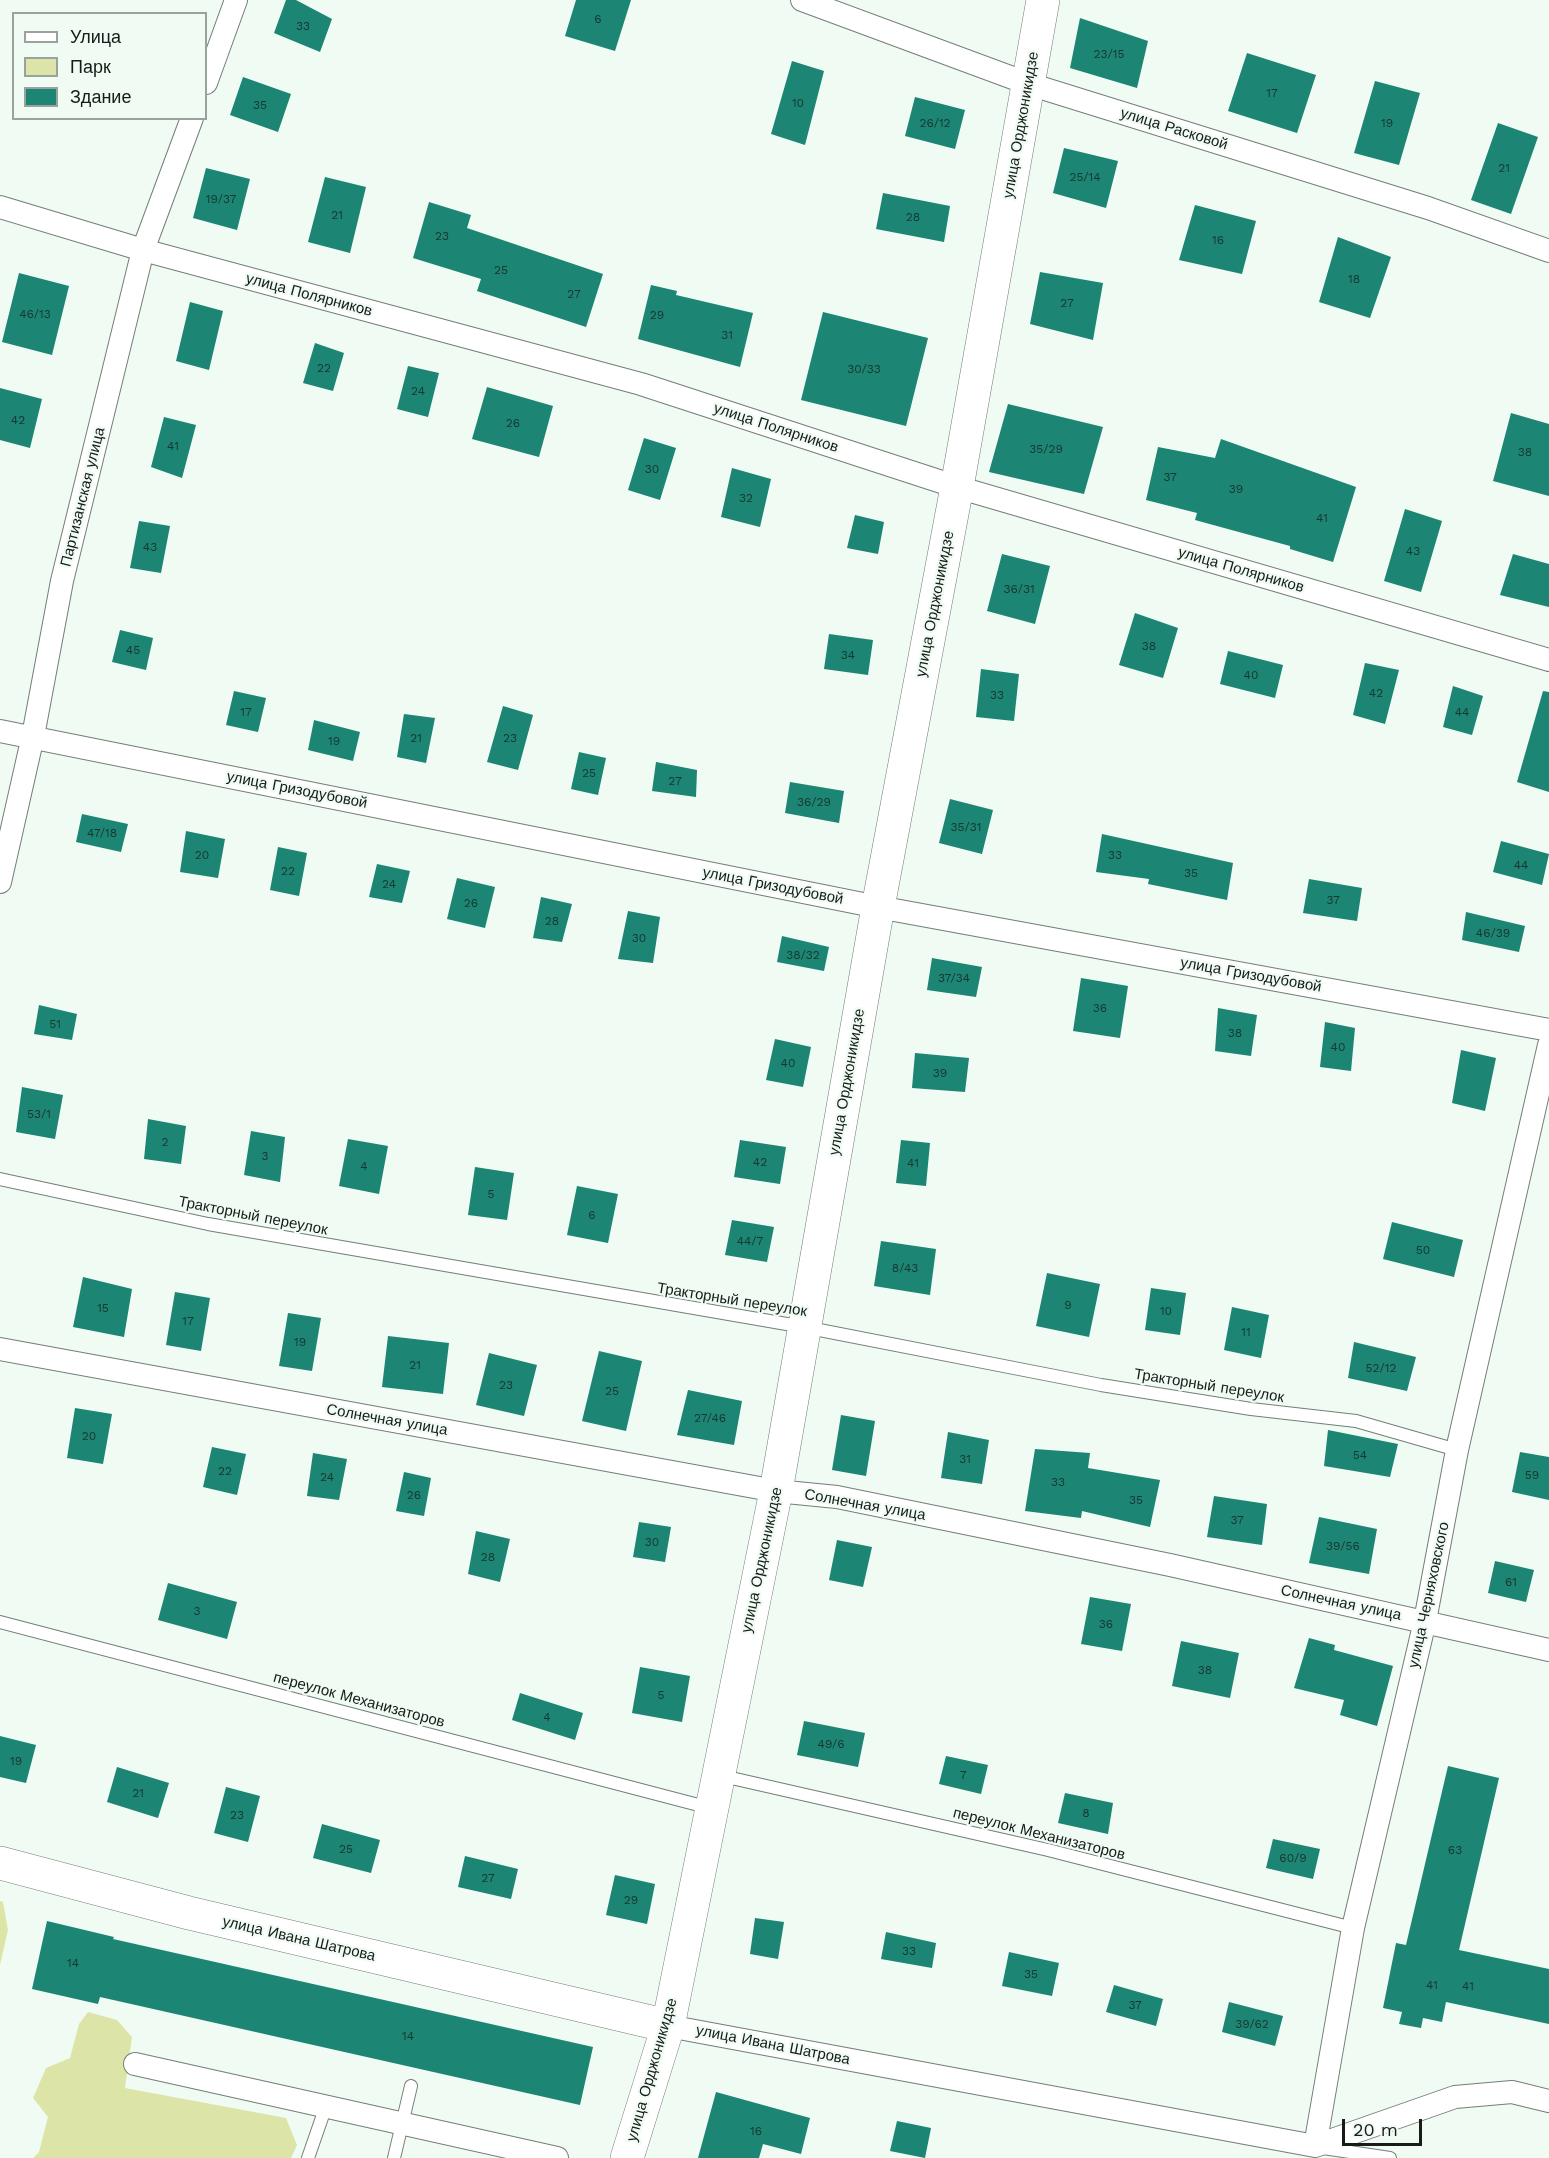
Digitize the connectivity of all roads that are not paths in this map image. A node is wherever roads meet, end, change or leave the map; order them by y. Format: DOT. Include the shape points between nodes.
graph roads {
  1 [pos="236,0"];
  2 [pos="802,0"];
  3 [pos="1043,0"];
  4 [pos="207,80"];
  5 [pos="1029,84"];
  6 [pos="191,120"];
  7 [pos="0,207"];
  8 [pos="143,250"];
  9 [pos="1549,251"];
  10 [pos="957,487"];
  11 [pos="1549,660"];
  12 [pos="0,731"];
  13 [pos="33,736"];
  14 [pos="0,882"];
  15 [pos="878,907"];
  16 [pos="1549,1030"];
  17 [pos="1549,1045"];
  18 [pos="0,1179"];
  19 [pos="804,1327"];
  20 [pos="0,1349"];
  21 [pos="1457,1450"];
  22 [pos="776,1491"];
  23 [pos="1425,1621"];
  24 [pos="0,1622"];
  25 [pos="1549,1650"];
  26 [pos="717,1775"];
  27 [pos="711,1808"];
  28 [pos="0,1863"];
  29 [pos="1353,1928"];
  30 [pos="668,2026"];
  31 [pos="135,2064"];
  32 [pos="411,2086"];
  33 [pos="1549,2101"];
  34 [pos="326,2106"];
  35 [pos="403,2122"];
  36 [pos="1315,2146"];
  37 [pos="308,2158"];
  38 [pos="394,2158"];
  39 [pos="557,2158"];
  40 [pos="627,2158"];
  41 [pos="1375,2158"];
  42 [pos="1390,2158"];
  1 -- 4 [label="street"];
  2 -- 5 [label="street, улица Расковой"];
  3 -- 5 [label="main road, улица Орджоникидзе"];
  5 -- 9 [label="street, улица Расковой" via="1428,208"];
  5 -- 10 [label="main road, улица Орджоникидзе"];
  6 -- 8 [label="street, Партизанская улица"];
  7 -- 8 [label="street, улица Полярников"];
  8 -- 10 [label="street, улица Полярников" via="641,384"];
  8 -- 13 [label="street, Партизанская улица" via="62,581"];
  10 -- 11 [label="street, улица Полярников"];
  10 -- 15 [label="main road, улица Орджоникидзе"];
  12 -- 13 [label="street, улица Гризодубовой"];
  13 -- 14 [label="street, Партизанская улица"];
  13 -- 15 [label="street, улица Гризодубовой"];
  15 -- 16 [label="street, улица Гризодубовой"];
  15 -- 19 [label="main road, улица Орджоникидзе"];
  17 -- 21 [label="street, улица Черняховского"];
  18 -- 19 [label="lane, Тракторный переулок" via="208,1224"];
  19 -- 21 [label="lane, Тракторный переулок" via="1101,1385 1356,1421"];
  19 -- 22 [label="main road, улица Орджоникидзе"];
  20 -- 22 [label="street, Солнечная улица"];
  21 -- 23 [label="street, улица Черняховского"];
  22 -- 23 [label="street, Солнечная улица" via="837,1497"];
  22 -- 26 [label="main road, улица Орджоникидзе"];
  23 -- 25 [label="street, Солнечная улица"];
  23 -- 29 [label="street, улица Черняховского"];
  24 -- 27 [label="lane, переулок Механизаторов"];
  26 -- 27 [label="main road, улица Орджоникидзе"];
  26 -- 29 [label="lane, переулок Механизаторов" via="1048,1850"];
  27 -- 30 [label="main road, улица Орджоникидзе"];
  28 -- 30 [label="main road, улица Ивана Шатрова" via="189,1913"];
  29 -- 36 [label="street, улица Черняховского"];
  30 -- 36 [label="street, улица Ивана Шатрова"];
  30 -- 40 [label="main road, улица Орджоникидзе"];
  31 -- 34 [label="street"];
  32 -- 35 [label="lane"];
  33 -- 36 [label="street, улица Ивана Шатрова" via="1512,2092 1455,2097"];
  34 -- 35 [label="street"];
  34 -- 37 [label="lane"];
  35 -- 38 [label="lane"];
  35 -- 39 [label="street"];
  36 -- 41 [label="lane"];
  36 -- 42 [label="lane"];
}
